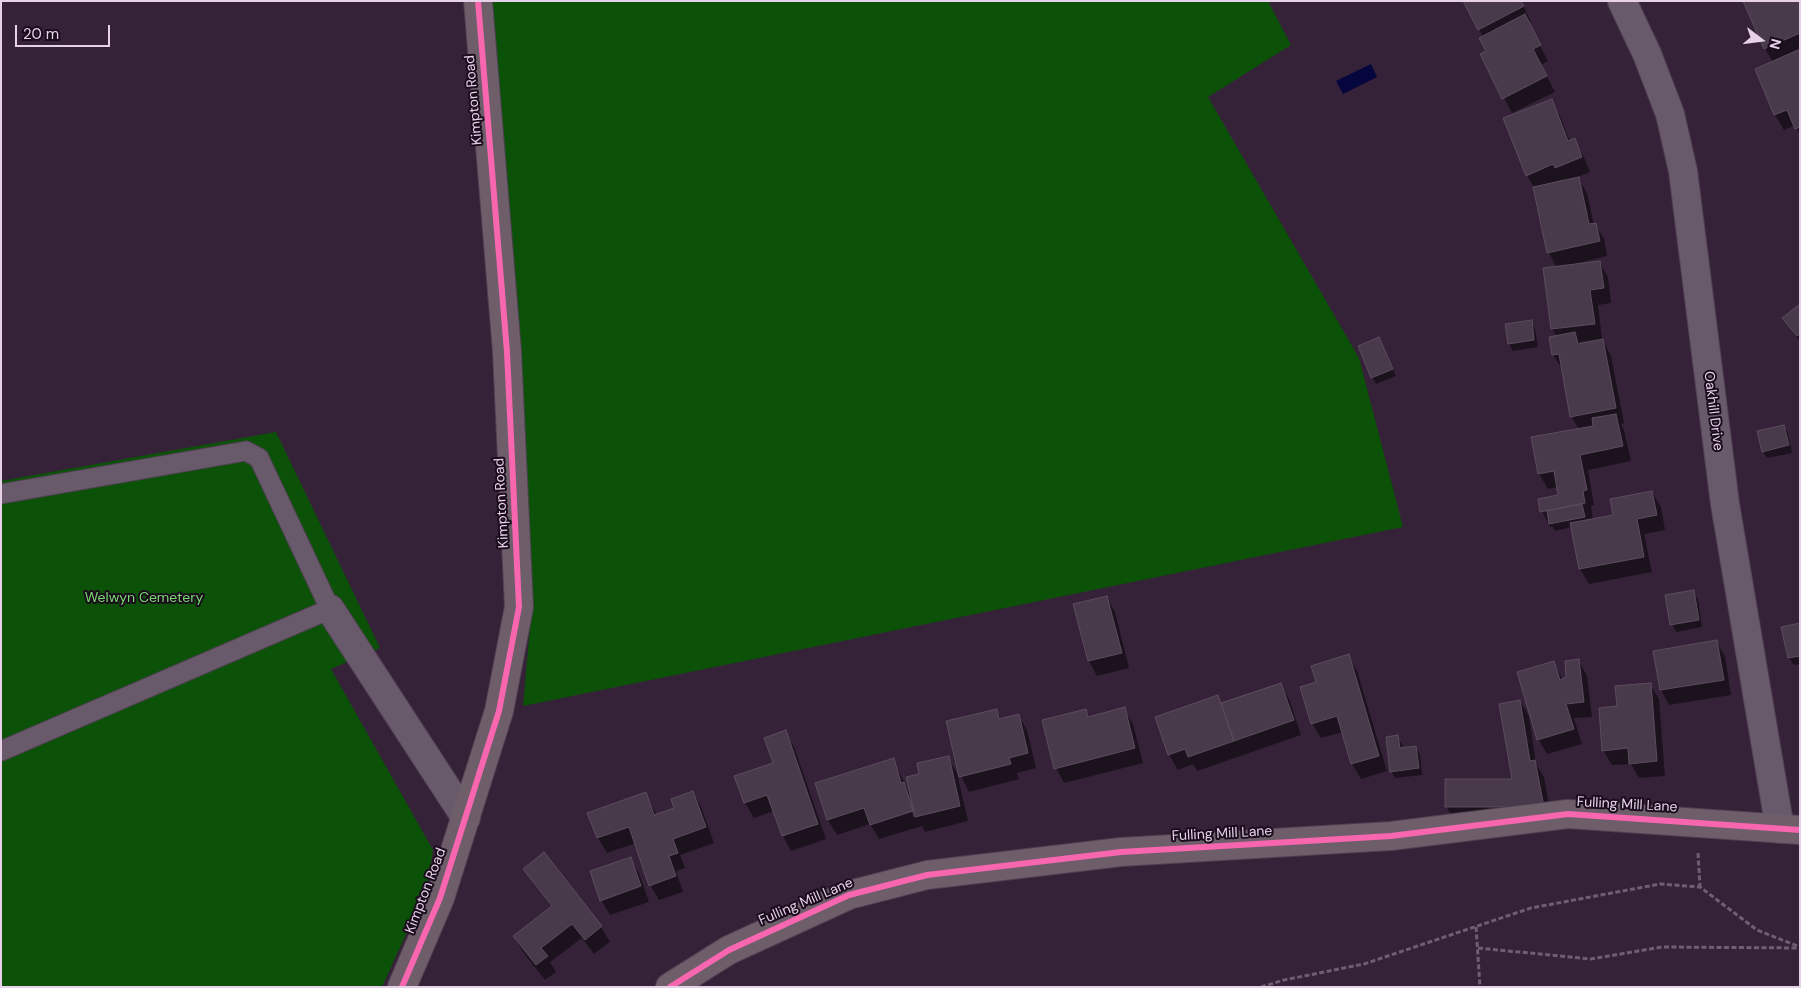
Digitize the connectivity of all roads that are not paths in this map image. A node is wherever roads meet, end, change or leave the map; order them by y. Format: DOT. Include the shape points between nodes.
graph roads {
  1 [pos="478,1"];
  2 [pos="1622,1"];
  3 [pos="1,494"];
  4 [pos="330,609"];
  5 [pos="1,751"];
  6 [pos="466,818"];
  7 [pos="1790,829"];
  8 [pos="402,987"];
  9 [pos="670,987"];
  1 -- 6 [label="street, Kimpton Road" via="507,352 519,607 500,711"];
  2 -- 7 [label="street, Oakhill Drive" via="1670,114 1682,171 1725,504"];
  3 -- 4 [label="lane" via="246,451 259,458"];
  4 -- 5 [label="lane"];
  4 -- 6 [label="street"];
  6 -- 8 [label="street, Kimpton Road" via="440,898"];
  7 -- 9 [label="street, Fulling Mill Lane" via="1568,814 1391,836 1121,852 927,875 849,895 729,950"];
}
